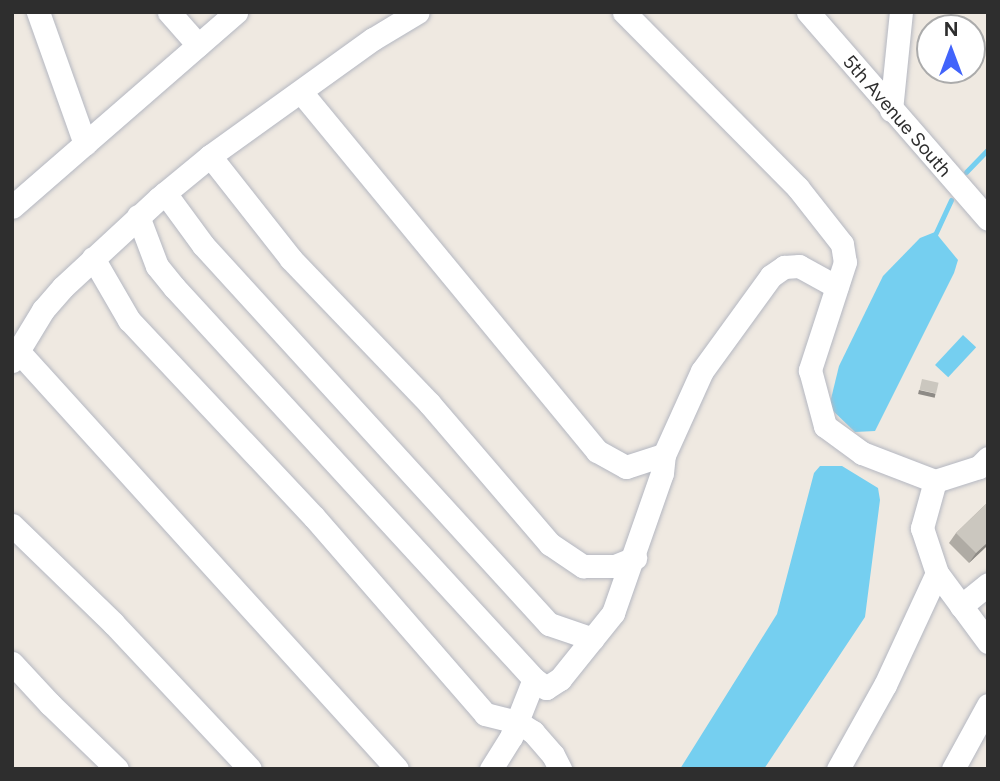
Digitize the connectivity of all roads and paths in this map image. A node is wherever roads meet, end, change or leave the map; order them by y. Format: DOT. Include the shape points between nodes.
graph roads {
  1 [pos="38,12"];
  2 [pos="169,12"];
  3 [pos="236,12"];
  4 [pos="418,12"];
  5 [pos="624,12"];
  6 [pos="808,12"];
  7 [pos="901,12"];
  8 [pos="198,45"];
  9 [pos="301,92"];
  10 [pos="891,110"];
  11 [pos="85,144"];
  12 [pos="210,156"];
  13 [pos="165,193"];
  14 [pos="12,208"];
  15 [pos="138,216"];
  16 [pos="988,219"];
  17 [pos="93,258"];
  18 [pos="837,287"];
  19 [pos="15,356"];
  20 [pos="664,455"];
  21 [pos="985,467"];
  22 [pos="935,481"];
  23 [pos="12,525"];
  24 [pos="635,558"];
  25 [pos="937,573"];
  26 [pos="988,584"];
  27 [pos="961,606"];
  28 [pos="593,639"];
  29 [pos="988,642"];
  30 [pos="12,663"];
  31 [pos="534,679"];
  32 [pos="988,705"];
  33 [pos="517,722"];
  34 [pos="117,769"];
  35 [pos="250,769"];
  36 [pos="397,769"];
  37 [pos="491,769"];
  38 [pos="560,769"];
  39 [pos="838,769"];
  40 [pos="953,769"];
  1 -- 11 [label="street"];
  2 -- 8 [label="street"];
  3 -- 8 [label="street"];
  4 -- 9 [label="street"];
  5 -- 18 [label="street" via="798,188 842,244 845,262"];
  6 -- 10 [label="street, 5th Avenue South"];
  7 -- 10 [label="street"];
  8 -- 11 [label="street"];
  9 -- 12 [label="street"];
  9 -- 20 [label="street" via="597,451 626,467"];
  10 -- 16 [label="street, 5th Avenue South"];
  11 -- 14 [label="street"];
  12 -- 13 [label="street"];
  12 -- 24 [label="street" via="291,260 429,403 550,544 583,566 615,566"];
  13 -- 15 [label="street"];
  13 -- 28 [label="street" via="203,245 549,624"];
  15 -- 17 [label="street"];
  15 -- 31 [label="street" via="157,266 174,287"];
  17 -- 19 [label="street" via="43,310"];
  17 -- 33 [label="street" via="129,320 314,517 485,714"];
  18 -- 20 [label="street" via="799,266 784,267 771,276 702,371"];
  18 -- 22 [label="street" via="810,370 825,426 862,453"];
  19 -- 36 [label="street"];
  20 -- 24 [label="street"];
  21 -- 22 [label="street"];
  22 -- 25 [label="street" via="922,527"];
  23 -- 35 [label="street" via="113,623"];
  24 -- 28 [label="street" via="613,613"];
  25 -- 27 [label="street"];
  25 -- 39 [label="street" via="885,685"];
  26 -- 27 [label="street"];
  27 -- 29 [label="street"];
  28 -- 31 [label="street" via="560,679 546,688"];
  30 -- 34 [label="street"];
  31 -- 33 [label="street"];
  32 -- 40 [label="street"];
  33 -- 37 [label="street"];
  33 -- 38 [label="street" via="533,732"];
}
